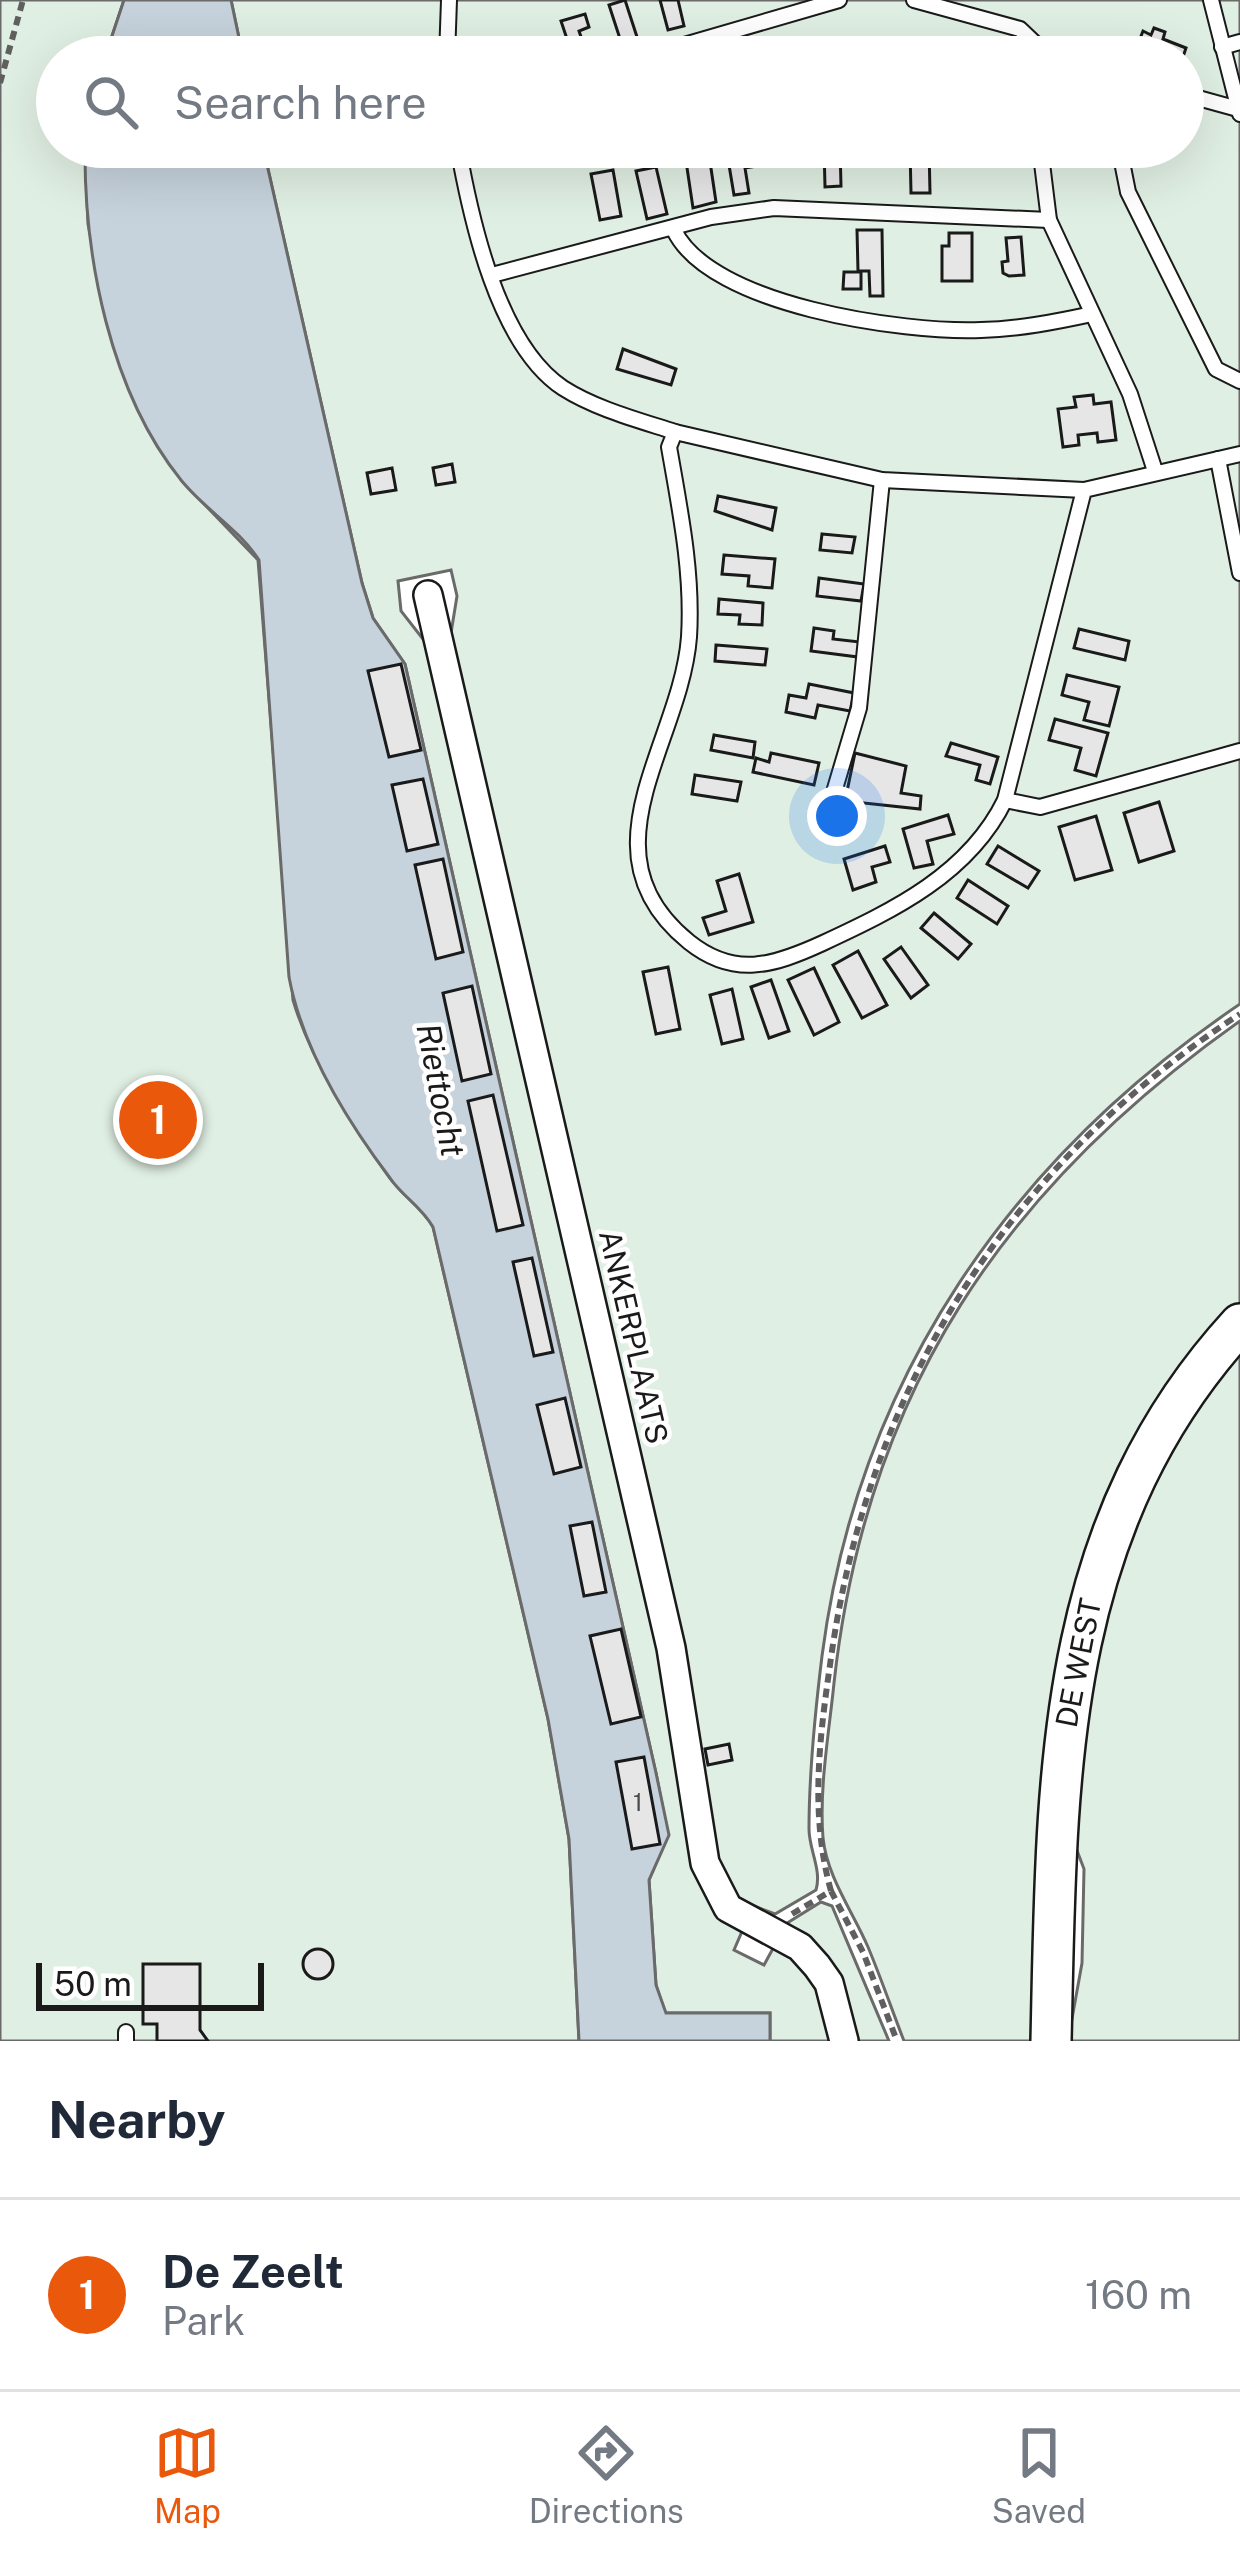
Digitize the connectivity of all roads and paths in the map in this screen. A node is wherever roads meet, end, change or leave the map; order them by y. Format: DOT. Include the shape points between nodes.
graph roads {
  1 [pos="23,0"];
  2 [pos="449,0"];
  3 [pos="839,0"];
  4 [pos="914,0"];
  5 [pos="1210,0"];
  6 [pos="448,36"];
  7 [pos="715,36"];
  8 [pos="1027,36"];
  9 [pos="1240,41"];
  10 [pos="1222,46"];
  11 [pos="0,83"];
  12 [pos="1204,100"];
  13 [pos="1239,111"];
  14 [pos="464,168"];
  15 [pos="1042,168"];
  16 [pos="1123,168"];
  17 [pos="1048,220"];
  18 [pos="674,230"];
  19 [pos="492,275"];
  20 [pos="1092,314"];
  21 [pos="1240,381"];
  22 [pos="675,432"];
  23 [pos="1240,454"];
  24 [pos="1218,459"];
  25 [pos="1155,471"];
  26 [pos="882,480"];
  27 [pos="1084,490"];
  28 [pos="1240,573"];
  29 [pos="428,595"];
  30 [pos="1240,751"];
  31 [pos="834,792"];
  32 [pos="1005,800"];
  33 [pos="1240,1014"];
  34 [pos="1240,1324"];
  35 [pos="832,1891"];
  36 [pos="768,1928"];
  37 [pos="844,2041"];
  38 [pos="897,2041"];
  39 [pos="1051,2041"];
  1 -- 11 [label="path"];
  2 -- 6 [label="lane"];
  3 -- 7 [label="lane"];
  4 -- 8 [label="lane"];
  5 -- 10 [label="lane"];
  9 -- 10 [label="lane"];
  10 -- 13 [label="lane"];
  12 -- 13 [label="lane"];
  14 -- 19 [label="lane"];
  15 -- 17 [label="lane"];
  16 -- 21 [label="lane" via="1216,369"];
  17 -- 18 [label="lane" via="774,208"];
  17 -- 20 [label="lane"];
  18 -- 19 [label="lane"];
  18 -- 20 [label="lane" via="703,267 811,308 980,331"];
  19 -- 22 [label="lane" via="520,346 543,371 565,389"];
  20 -- 25 [label="lane"];
  22 -- 26 [label="lane"];
  22 -- 32 [label="lane" via="669,447 690,581 688,642 636,827 648,893 674,930 728,966 799,954 951,871 990,830"];
  23 -- 24 [label="lane"];
  24 -- 25 [label="lane"];
  24 -- 28 [label="lane"];
  25 -- 27 [label="lane"];
  26 -- 27 [label="lane"];
  26 -- 31 [label="lane" via="859,708"];
  27 -- 32 [label="lane"];
  29 -- 36 [label="street, ANKERPLAATS" via="671,1648 705,1863 728,1908"];
  30 -- 32 [label="lane" via="1040,808"];
  33 -- 35 [label="path" via="1181,1052 1087,1135 1001,1229 904,1396 870,1484 837,1612 816,1812"];
  34 -- 39 [label="main road, DE WEST" via="1151,1450 1121,1508 1082,1624 1057,1798"];
  35 -- 36 [label="path"];
  35 -- 38 [label="path"];
  36 -- 37 [label="street, ANKERPLAATS" via="800,1948 829,1983"];
}
